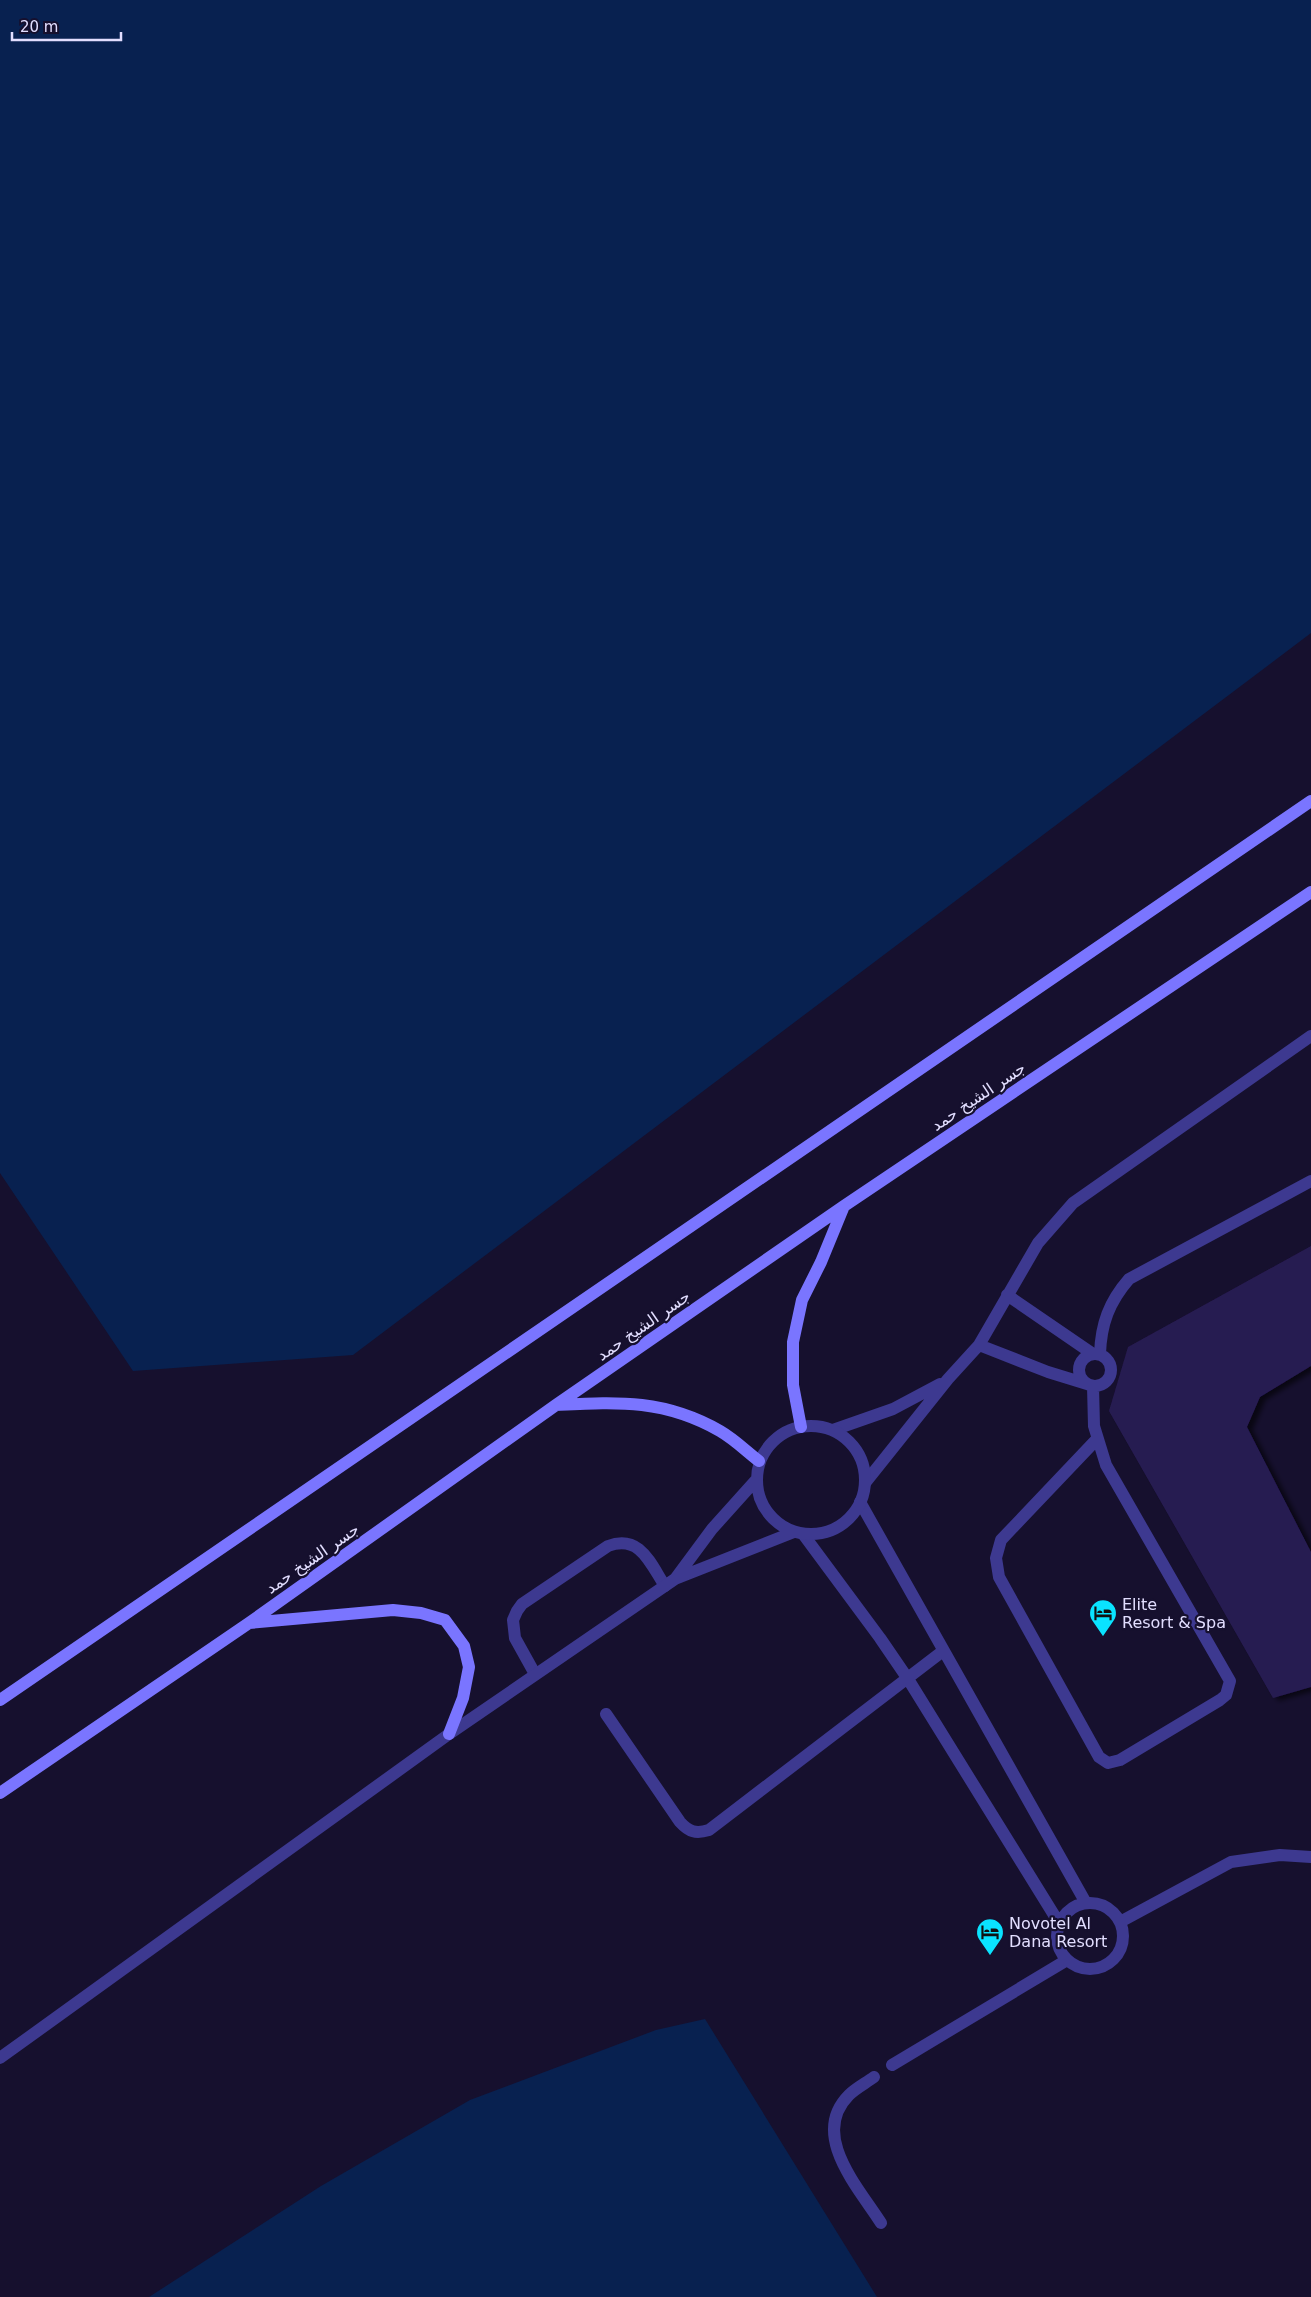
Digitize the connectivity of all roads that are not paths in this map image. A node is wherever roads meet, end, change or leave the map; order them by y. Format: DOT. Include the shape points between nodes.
graph roads {
  1 [pos="1311,801"];
  2 [pos="1311,892"];
  3 [pos="1311,1036"];
  4 [pos="1311,1181"];
  5 [pos="844,1206"];
  6 [pos="1007,1295"];
  7 [pos="979,1345"];
  8 [pos="1096,1354"];
  9 [pos="948,1379"];
  10 [pos="1090,1385"];
  11 [pos="556,1405"];
  12 [pos="801,1427"];
  13 [pos="833,1430"];
  14 [pos="1097,1440"];
  15 [pos="759,1461"];
  16 [pos="756,1480"];
  17 [pos="865,1483"];
  18 [pos="860,1502"];
  19 [pos="798,1533"];
  20 [pos="670,1582"];
  21 [pos="249,1623"];
  22 [pos="944,1651"];
  23 [pos="535,1674"];
  24 [pos="908,1679"];
  25 [pos="0,1700"];
  26 [pos="606,1714"];
  27 [pos="449,1734"];
  28 [pos="0,1792"];
  29 [pos="1311,1857"];
  30 [pos="1086,1904"];
  31 [pos="1120,1922"];
  32 [pos="1059,1923"];
  33 [pos="1067,1960"];
  34 [pos="0,2058"];
  35 [pos="892,2065"];
  36 [pos="874,2077"];
  37 [pos="881,2223"];
  1 -- 25 [label="main road"];
  2 -- 5 [label="main road, جسر الشيخ حمد"];
  3 -- 6 [label="street" via="1073,1203 1038,1244"];
  4 -- 8 [label="street" via="1129,1279 1105,1315"];
  5 -- 11 [label="main road, جسر الشيخ حمد"];
  5 -- 12 [label="main road" via="802,1300 793,1342 793,1385"];
  6 -- 7 [label="street"];
  6 -- 8 [label="street"];
  7 -- 9 [label="street"];
  7 -- 10 [label="street"];
  8 -- 10 [label="street" via="1083,1359 1080,1364 1080,1375"];
  8 -- 10 [label="street" via="1110,1363 1110,1376 1100,1386"];
  9 -- 13 [label="street" via="893,1409"];
  9 -- 17 [label="street"];
  10 -- 14 [label="street"];
  11 -- 15 [label="main road" via="634,1403 665,1408 721,1432"];
  11 -- 21 [label="main road, جسر الشيخ حمد"];
  12 -- 13 [label="street" via="818,1426"];
  12 -- 15 [label="street" via="783,1434"];
  13 -- 17 [label="street" via="857,1452 864,1466"];
  14 -- 14 [label="street" via="1001,1540 996,1568 1099,1757 1108,1763 1120,1760 1220,1700 1226,1695 1230,1681 1106,1465"];
  15 -- 16 [label="street"];
  16 -- 19 [label="street" via="766,1512 779,1525"];
  16 -- 20 [label="street"];
  17 -- 18 [label="street"];
  18 -- 19 [label="street" via="843,1524 831,1531"];
  18 -- 22 [label="street"];
  19 -- 20 [label="street"];
  19 -- 24 [label="street"];
  20 -- 23 [label="street"];
  20 -- 23 [label="street" via="641,1550 626,1542 608,1546 538,1593 517,1611 513,1629"];
  21 -- 27 [label="main road" via="393,1610 445,1620 464,1646 469,1667 463,1698"];
  21 -- 28 [label="main road, جسر الشيخ حمد"];
  22 -- 24 [label="street"];
  22 -- 30 [label="street"];
  23 -- 27 [label="street"];
  24 -- 26 [label="street" via="702,1833 694,1833 680,1822"];
  24 -- 32 [label="street"];
  27 -- 34 [label="street"];
  29 -- 31 [label="street" via="1255,1857 1231,1862"];
  30 -- 31 [label="street" via="1106,1907"];
  30 -- 32 [label="street" via="1075,1906"];
  31 -- 33 [label="street" via="1124,1935 1121,1948 1104,1967 1078,1968"];
  32 -- 33 [label="street" via="1057,1942 1060,1953"];
  33 -- 35 [label="street"];
  36 -- 37 [label="street" via="849,2095 841,2106 833,2129 838,2155"];
}
